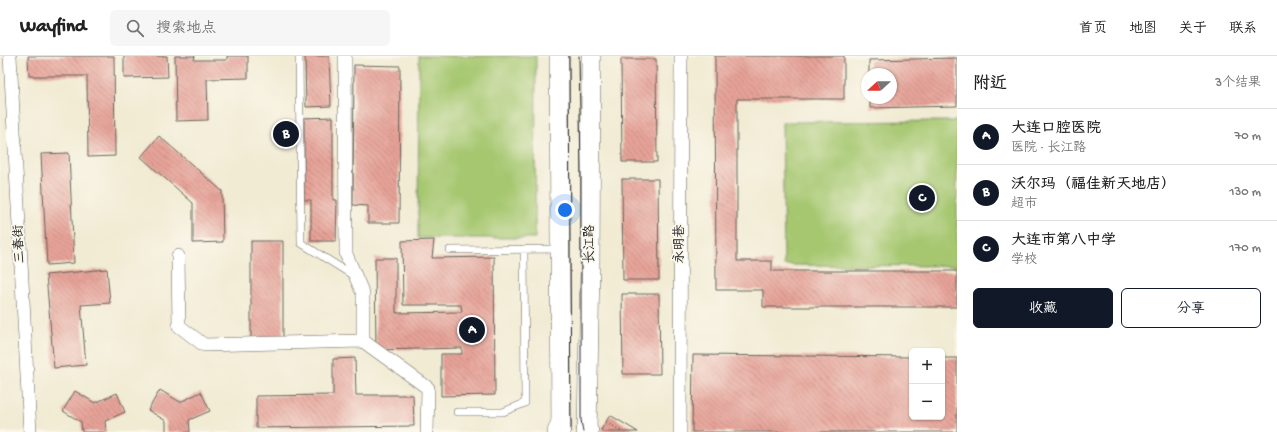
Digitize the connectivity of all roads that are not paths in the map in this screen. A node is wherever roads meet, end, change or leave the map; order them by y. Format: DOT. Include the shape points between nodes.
graph roads {
  1 [pos="10,56"];
  2 [pos="299,56"];
  3 [pos="345,56"];
  4 [pos="559,56"];
  5 [pos="590,56"];
  6 [pos="681,56"];
  7 [pos="524,249"];
  8 [pos="559,249"];
  9 [pos="450,250"];
  10 [pos="178,256"];
  11 [pos="356,277"];
  12 [pos="363,341"];
  13 [pos="457,412"];
  14 [pos="560,429"];
  15 [pos="30,432"];
  16 [pos="427,432"];
  17 [pos="588,432"];
  18 [pos="680,432"];
  1 -- 15 [label="street, 三春街"];
  2 -- 11 [label="lane" via="301,242"];
  3 -- 11 [label="street" via="346,254"];
  4 -- 8 [label="main road"];
  5 -- 17 [label="main road, 长江路"];
  6 -- 18 [label="street, 永明巷"];
  7 -- 8 [label="lane"];
  7 -- 9 [label="lane"];
  7 -- 13 [label="lane" via="525,403 503,412"];
  8 -- 14 [label="main road"];
  10 -- 12 [label="street" via="179,326 204,345"];
  11 -- 12 [label="street" via="363,294"];
  12 -- 16 [label="street" via="428,388"];
}
